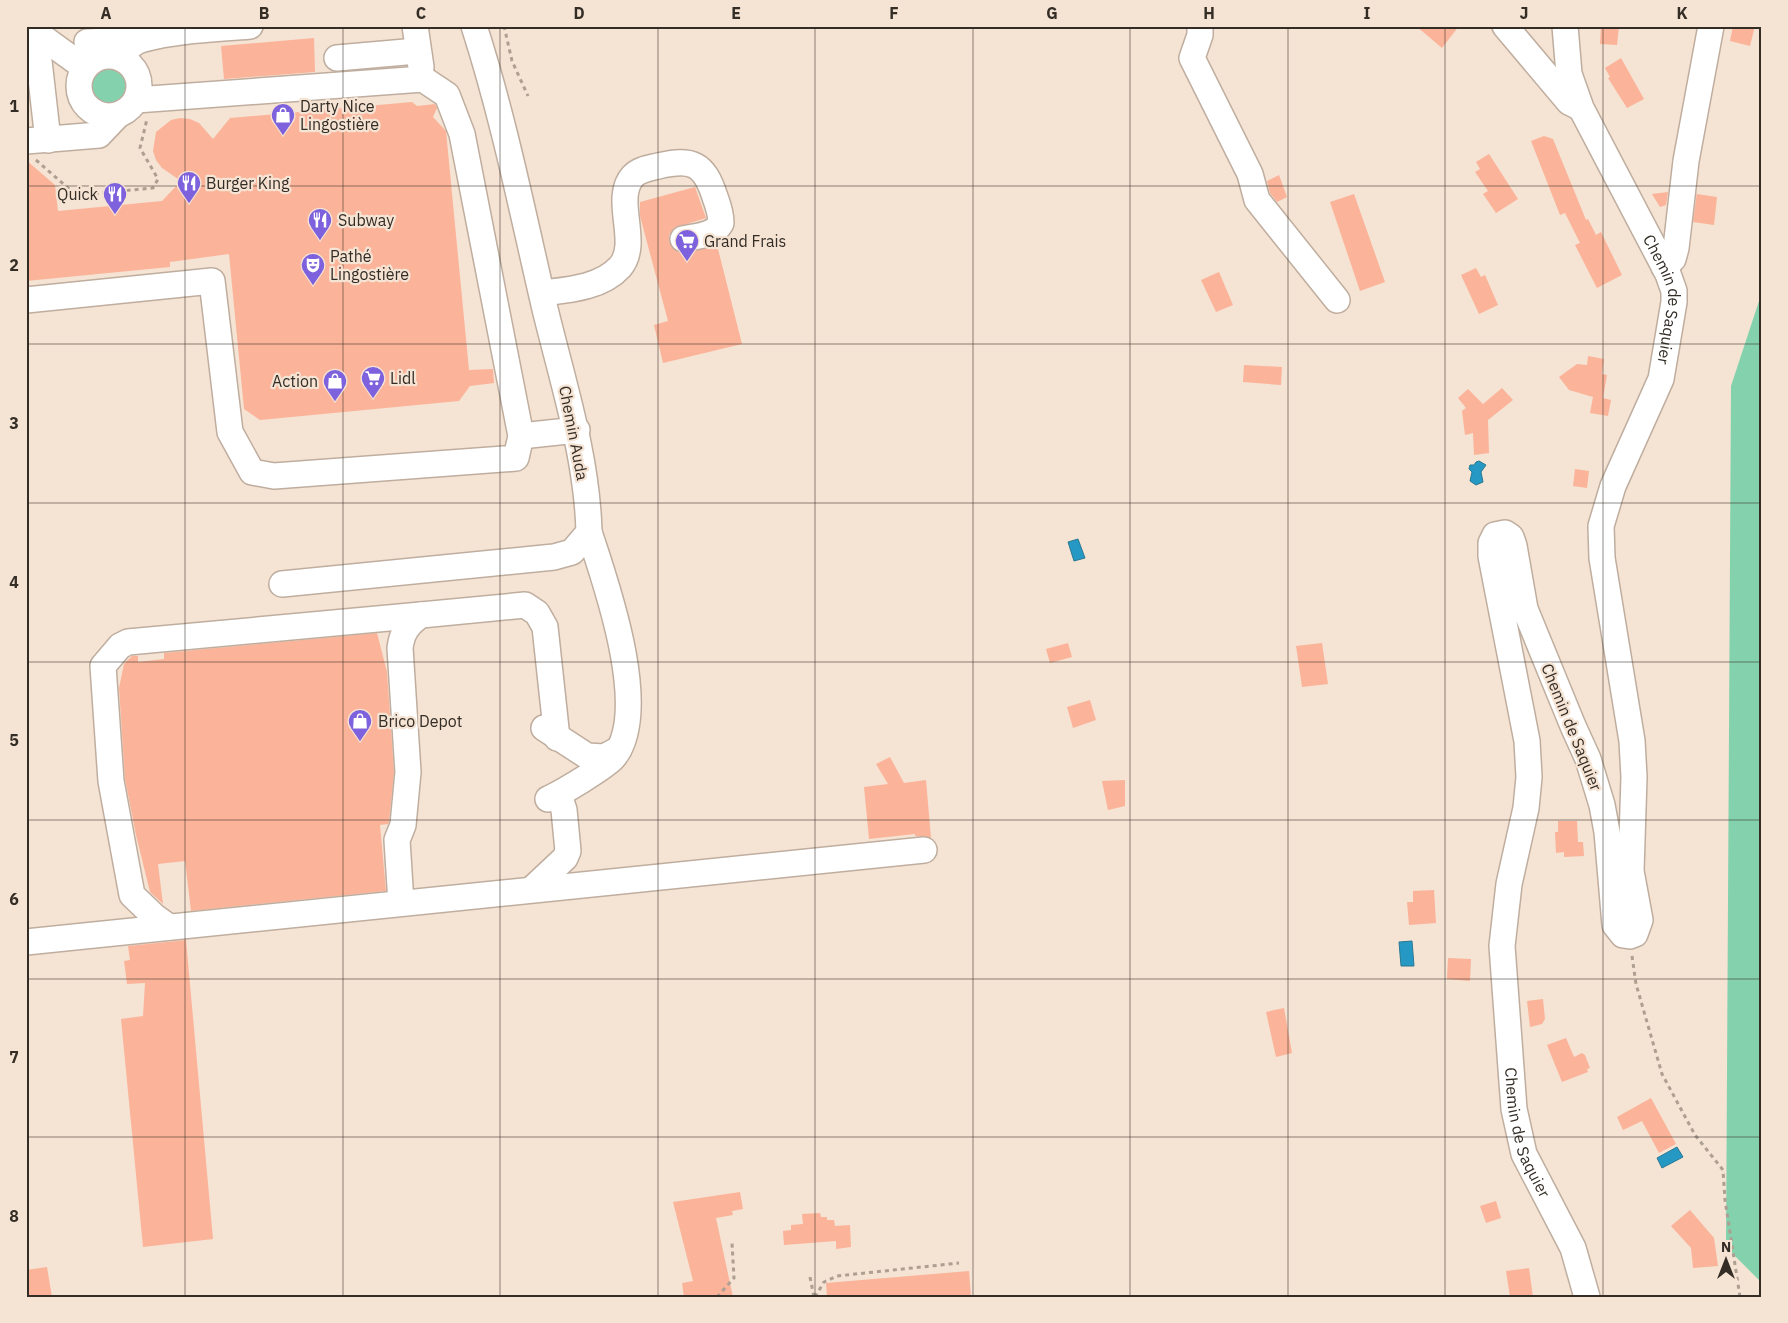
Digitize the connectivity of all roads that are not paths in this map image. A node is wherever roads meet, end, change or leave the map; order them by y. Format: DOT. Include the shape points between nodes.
graph roads {
  1 [pos="27,26"];
  2 [pos="250,26"];
  3 [pos="415,26"];
  4 [pos="474,26"];
  5 [pos="1200,26"];
  6 [pos="1505,26"];
  7 [pos="1565,26"];
  8 [pos="1711,26"];
  9 [pos="143,39"];
  10 [pos="87,42"];
  11 [pos="26,46"];
  12 [pos="417,51"];
  13 [pos="337,58"];
  14 [pos="122,59"];
  15 [pos="85,68"];
  16 [pos="423,79"];
  17 [pos="144,107"];
  18 [pos="1581,108"];
  19 [pos="116,116"];
  20 [pos="36,146"];
  21 [pos="683,239"];
  22 [pos="1664,267"];
  23 [pos="542,293"];
  24 [pos="26,300"];
  25 [pos="1337,300"];
  26 [pos="577,430"];
  27 [pos="521,436"];
  28 [pos="589,532"];
  29 [pos="282,584"];
  30 [pos="421,615"];
  31 [pos="618,749"];
  32 [pos="924,850"];
  33 [pos="532,889"];
  34 [pos="401,903"];
  35 [pos="169,927"];
  36 [pos="26,942"];
  37 [pos="1587,1297"];
  1 -- 15 [label="street"];
  2 -- 9 [label="street"];
  3 -- 12 [label="street"];
  4 -- 23 [label="street, Chemin Auda" via="491,78"];
  5 -- 25 [label="street" via="1192,58 1250,174 1257,200"];
  6 -- 18 [label="street" via="1569,102"];
  7 -- 18 [label="street, Chemin de Saquier" via="1569,74"];
  8 -- 22 [label="street" via="1686,161 1676,248 1673,260"];
  9 -- 10 [label="street"];
  9 -- 14 [label="street" via="126,50"];
  11 -- 20 [label="street" via="39,61"];
  12 -- 13 [label="street"];
  12 -- 16 [label="street"];
  14 -- 15 [label="street" via="101,57"];
  14 -- 17 [label="street" via="136,72"];
  15 -- 19 [label="street" via="79,86 84,104 99,115"];
  16 -- 17 [label="street"];
  16 -- 27 [label="street" via="447,95 462,134"];
  17 -- 19 [label="street"];
  18 -- 22 [label="street, Chemin de Saquier"];
  19 -- 20 [label="street" via="100,135"];
  21 -- 23 [label="street" via="710,233 721,223 708,178 701,168 692,163 670,163 642,170 634,176 626,194 628,252 620,267 596,283"];
  22 -- 37 [label="street, Chemin de Saquier" via="1671,281 1674,302 1665,362 1656,393 1612,486 1601,526 1602,558 1632,741 1631,871 1640,920 1635,934 1630,936 1623,935 1615,925 1607,832 1595,780 1525,609 1511,537 1499,534 1493,538 1491,556 1527,741 1529,777 1526,808 1509,884 1502,946 1514,1109 1524,1154 1573,1248"];
  23 -- 26 [label="street, Chemin Auda"];
  24 -- 27 [label="street" via="212,281 230,432 252,472 274,476 516,458"];
  26 -- 27 [label="street"];
  26 -- 28 [label="street, Chemin Auda"];
  28 -- 29 [label="street" via="572,552 554,557"];
  28 -- 31 [label="street, Chemin Auda" via="615,619 627,675 626,730"];
  30 -- 31 [label="street" via="525,605 537,613 545,627 549,732 592,757 604,757"];
  30 -- 34 [label="street" via="405,629 400,648 408,754 403,825 397,840"];
  30 -- 35 [label="street" via="128,642 120,646 103,666 111,781 132,895"];
  31 -- 33 [label="street" via="613,759 554,797 564,810 568,851 565,858"];
  32 -- 33 [label="street"];
  33 -- 34 [label="street"];
  34 -- 35 [label="street"];
  35 -- 36 [label="street"];
}
